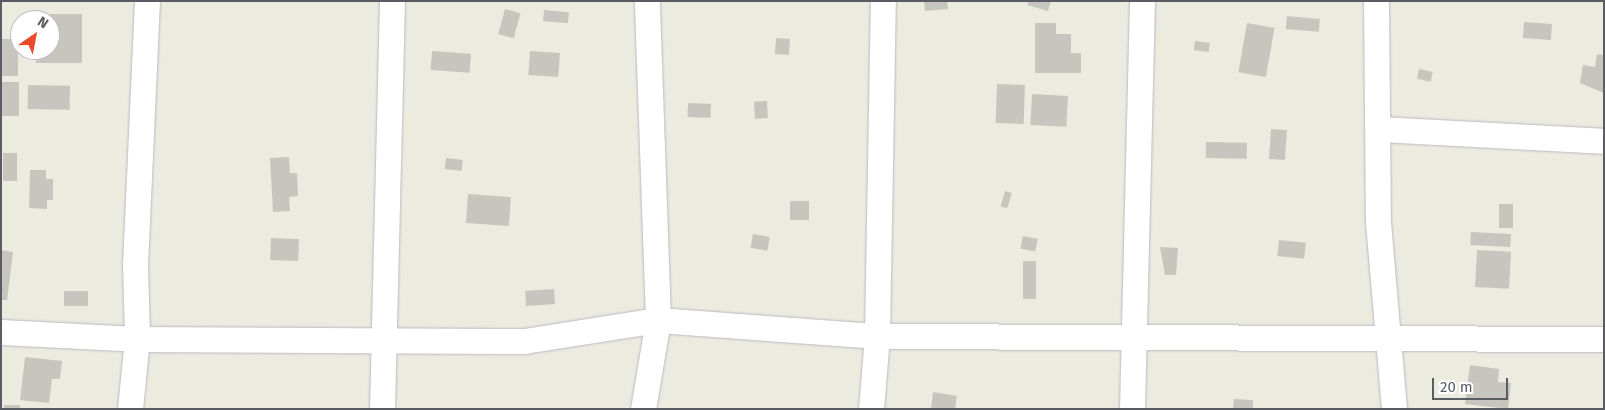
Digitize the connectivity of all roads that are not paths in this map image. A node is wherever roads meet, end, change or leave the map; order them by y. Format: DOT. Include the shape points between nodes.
graph roads {
  1 [pos="147,1"];
  2 [pos="392,1"];
  3 [pos="647,1"];
  4 [pos="883,1"];
  5 [pos="1142,1"];
  6 [pos="1376,1"];
  7 [pos="1378,129"];
  8 [pos="1604,141"];
  9 [pos="658,320"];
  10 [pos="1,332"];
  11 [pos="877,336"];
  12 [pos="1389,337"];
  13 [pos="137,339"];
  14 [pos="1604,339"];
  15 [pos="387,340"];
  16 [pos="1131,340"];
  17 [pos="130,409"];
  18 [pos="382,409"];
  19 [pos="643,409"];
  20 [pos="871,409"];
  21 [pos="1132,409"];
  22 [pos="1394,409"];
  1 -- 13 [label="street" via="135,265"];
  2 -- 15 [label="street"];
  3 -- 9 [label="street"];
  4 -- 11 [label="street"];
  5 -- 16 [label="street"];
  6 -- 7 [label="street"];
  7 -- 8 [label="street"];
  7 -- 12 [label="street" via="1378,222"];
  9 -- 11 [label="street"];
  9 -- 15 [label="street" via="524,341"];
  9 -- 19 [label="street"];
  10 -- 13 [label="street"];
  11 -- 16 [label="street"];
  11 -- 20 [label="street"];
  12 -- 14 [label="street"];
  12 -- 16 [label="street"];
  12 -- 22 [label="street"];
  13 -- 15 [label="street"];
  13 -- 17 [label="street"];
  15 -- 18 [label="street"];
  16 -- 21 [label="street"];
}
